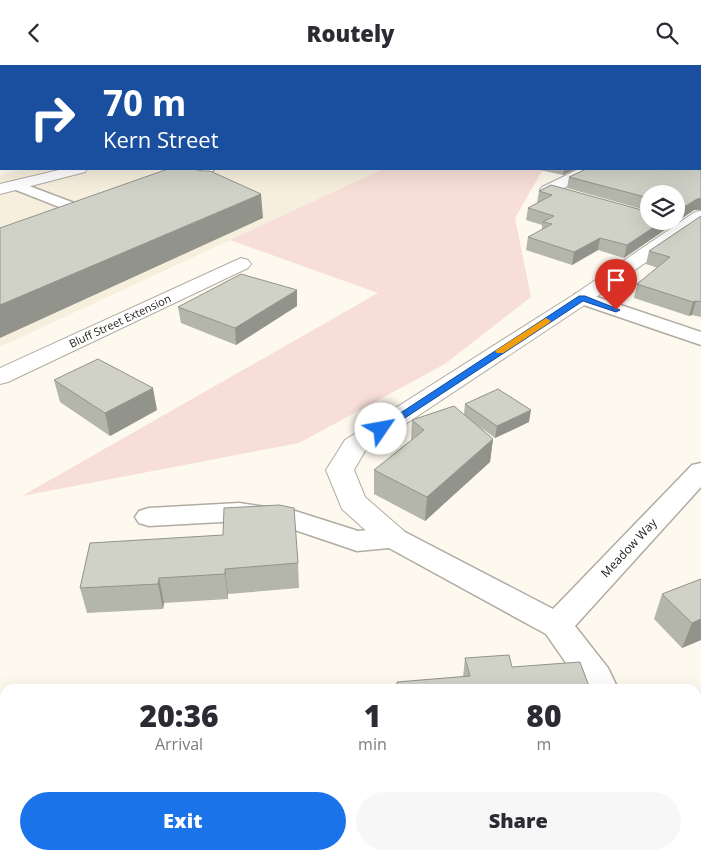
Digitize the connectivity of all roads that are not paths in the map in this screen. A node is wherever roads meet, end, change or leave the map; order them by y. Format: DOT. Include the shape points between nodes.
graph roads {
  1 [pos="76,170"];
  2 [pos="204,170"];
  3 [pos="588,170"];
  4 [pos="16,185"];
  5 [pos="160,185"];
  6 [pos="0,189"];
  7 [pos="566,195"];
  8 [pos="692,222"];
  9 [pos="59,226"];
  10 [pos="241,264"];
  11 [pos="582,298"];
  12 [pos="701,339"];
  13 [pos="0,377"];
  14 [pos="701,471"];
  15 [pos="149,517"];
  16 [pos="392,537"];
  17 [pos="557,625"];
  18 [pos="599,684"];
  1 -- 4 [label="street"];
  2 -- 5 [label="lane"];
  3 -- 7 [label="street" via="548,190"];
  4 -- 6 [label="street"];
  4 -- 9 [label="lane" via="89,210 85,217"];
  8 -- 11 [label="street"];
  10 -- 13 [label="street, Bluff Street Extension"];
  11 -- 12 [label="lane"];
  11 -- 16 [label="street" via="354,446 340,470 352,502"];
  14 -- 17 [label="lane, Meadow Way"];
  15 -- 16 [label="lane" via="239,512 295,520 357,541"];
  16 -- 17 [label="lane"];
  17 -- 18 [label="lane"];
}
